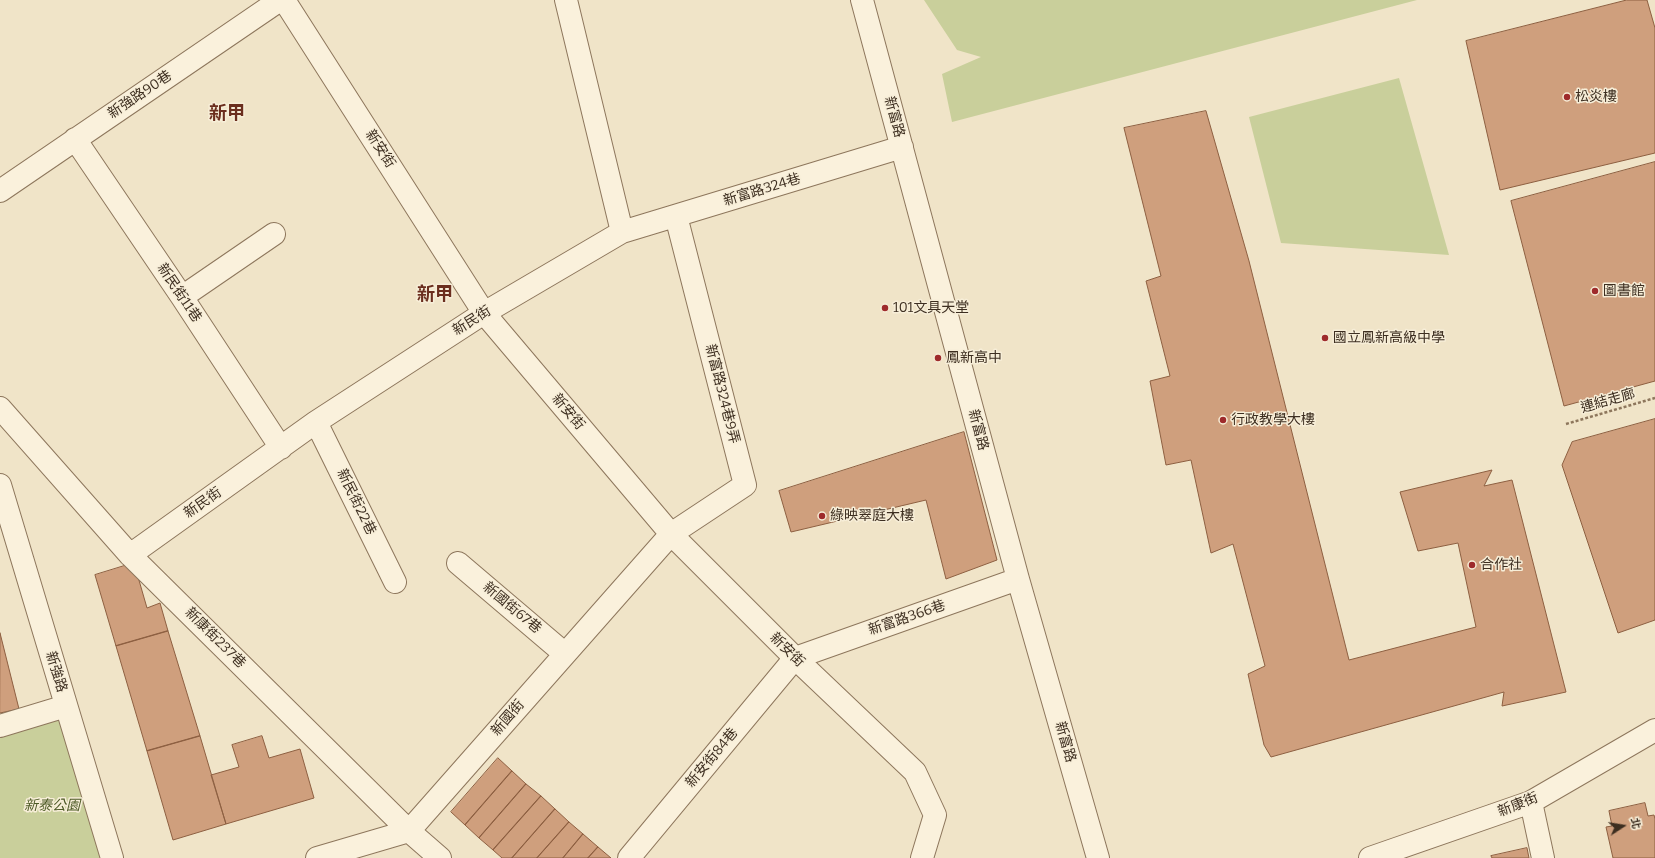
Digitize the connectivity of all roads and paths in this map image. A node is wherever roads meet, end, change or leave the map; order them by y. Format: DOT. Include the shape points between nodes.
graph roads {
  1 [pos="280,0"];
  2 [pos="284,0"];
  3 [pos="566,0"];
  4 [pos="862,0"];
  5 [pos="75,139"];
  6 [pos="902,147"];
  7 [pos="0,190"];
  8 [pos="676,216"];
  9 [pos="622,232"];
  10 [pos="274,234"];
  11 [pos="182,297"];
  12 [pos="484,312"];
  13 [pos="1655,398"];
  14 [pos="0,408"];
  15 [pos="316,422"];
  16 [pos="1566,424"];
  17 [pos="280,448"];
  18 [pos="0,485"];
  19 [pos="671,534"];
  20 [pos="130,555"];
  21 [pos="458,563"];
  22 [pos="1018,579"];
  23 [pos="395,582"];
  24 [pos="565,654"];
  25 [pos="795,658"];
  26 [pos="66,706"];
  27 [pos="0,726"];
  28 [pos="1655,730"];
  29 [pos="1531,802"];
  30 [pos="409,831"];
  31 [pos="112,858"];
  32 [pos="317,858"];
  33 [pos="440,858"];
  34 [pos="629,858"];
  35 [pos="922,858"];
  36 [pos="1098,858"];
  37 [pos="1370,858"];
  38 [pos="1543,858"];
  1 -- 5 [label="street, 新強路90巷"];
  2 -- 12 [label="street, 新安街"];
  3 -- 9 [label="street"];
  4 -- 6 [label="street, 新富路"];
  5 -- 7 [label="street, 新強路90巷"];
  5 -- 11 [label="street, 新民街11巷"];
  6 -- 8 [label="street, 新富路324巷"];
  6 -- 22 [label="street, 新富路"];
  8 -- 9 [label="street, 新富路324巷"];
  8 -- 19 [label="street, 新富路324巷9弄" via="745,485"];
  9 -- 12 [label="street, 新民街"];
  10 -- 11 [label="street"];
  11 -- 17 [label="street, 新民街11巷"];
  12 -- 15 [label="street, 新民街"];
  12 -- 19 [label="street, 新安街"];
  13 -- 16 [label="path, 連結走廊"];
  14 -- 20 [label="street, 新康街237巷"];
  15 -- 17 [label="street, 新民街"];
  15 -- 23 [label="street, 新民街22巷"];
  17 -- 20 [label="street, 新民街"];
  18 -- 26 [label="street, 新強路"];
  19 -- 24 [label="street, 新國街"];
  19 -- 25 [label="street, 新安街"];
  20 -- 30 [label="street, 新康街237巷"];
  21 -- 24 [label="street, 新國街67巷"];
  22 -- 25 [label="street, 新富路366巷"];
  22 -- 36 [label="street, 新富路"];
  24 -- 30 [label="street, 新國街"];
  25 -- 34 [label="street, 新安街84巷"];
  25 -- 35 [label="street, 新安街" via="915,772 935,815"];
  26 -- 27 [label="street"];
  26 -- 31 [label="street, 新強路"];
  28 -- 29 [label="street, 新康街"];
  29 -- 37 [label="street, 新康街"];
  29 -- 38 [label="street"];
  30 -- 32 [label="street"];
  30 -- 33 [label="street, 新康街237巷"];
}
